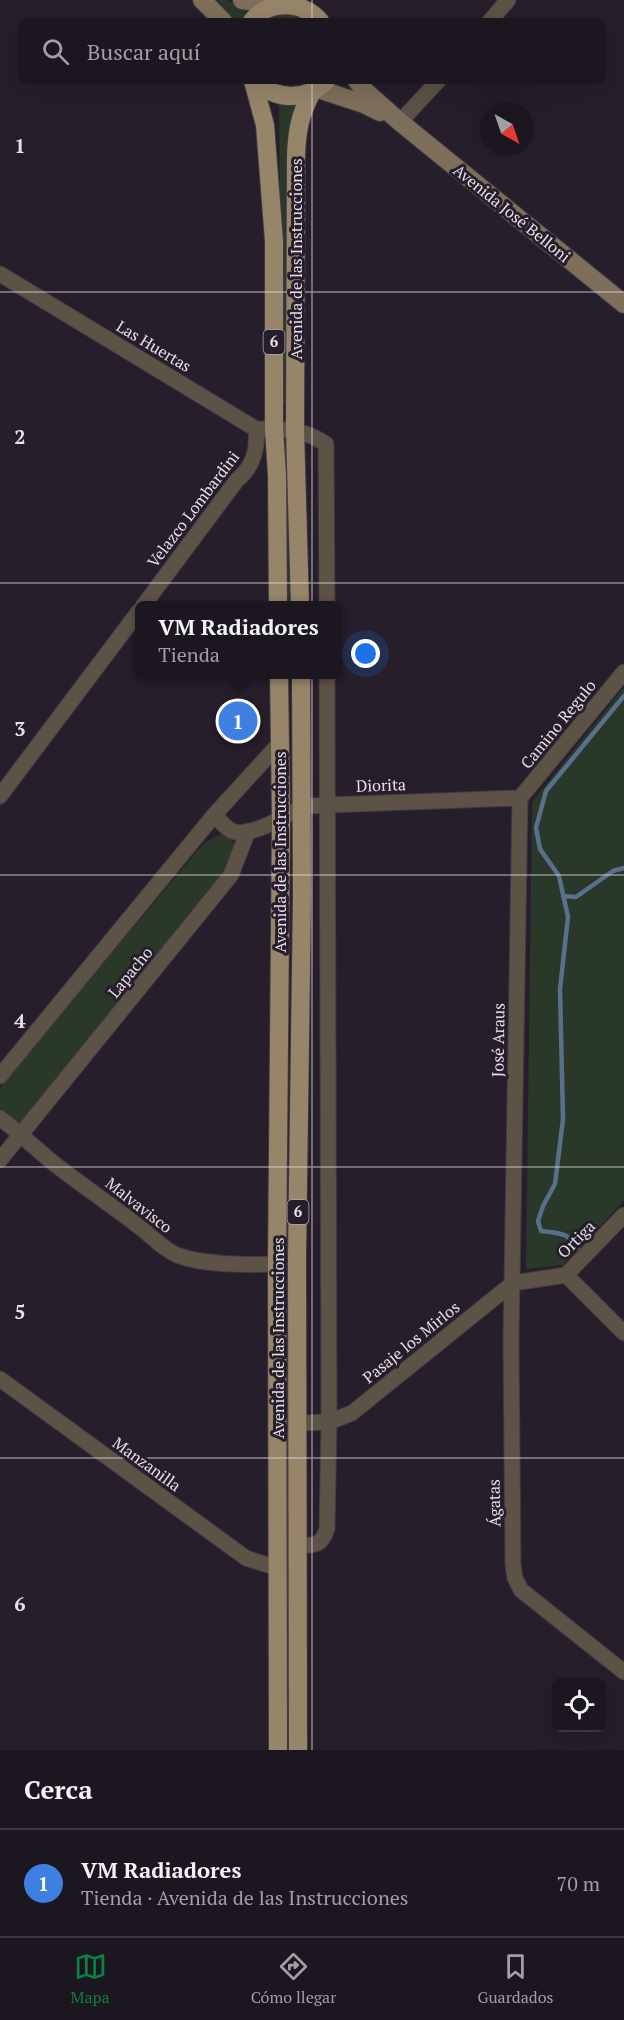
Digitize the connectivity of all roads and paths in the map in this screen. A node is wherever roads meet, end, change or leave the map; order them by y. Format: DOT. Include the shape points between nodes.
graph roads {
  1 [pos="202,0"];
  2 [pos="242,0"];
  3 [pos="311,0"];
  4 [pos="508,0"];
  5 [pos="275,2"];
  6 [pos="220,18"];
  7 [pos="254,18"];
  8 [pos="318,18"];
  9 [pos="319,18"];
  10 [pos="493,18"];
  11 [pos="256,84"];
  12 [pos="258,84"];
  13 [pos="359,84"];
  14 [pos="435,84"];
  15 [pos="319,87"];
  16 [pos="400,122"];
  17 [pos="0,274"];
  18 [pos="624,304"];
  19 [pos="265,429"];
  20 [pos="295,430"];
  21 [pos="147,601"];
  22 [pos="278,601"];
  23 [pos="300,601"];
  24 [pos="327,601"];
  25 [pos="135,616"];
  26 [pos="623,674"];
  27 [pos="279,679"];
  28 [pos="301,679"];
  29 [pos="327,679"];
  30 [pos="280,742"];
  31 [pos="0,796"];
  32 [pos="520,798"];
  33 [pos="328,805"];
  34 [pos="301,808"];
  35 [pos="214,814"];
  36 [pos="281,820"];
  37 [pos="248,831"];
  38 [pos="0,1076"];
  39 [pos="0,1118"];
  40 [pos="22,1135"];
  41 [pos="0,1160"];
  42 [pos="624,1215"];
  43 [pos="277,1264"];
  44 [pos="566,1275"];
  45 [pos="513,1282"];
  46 [pos="624,1333"];
  47 [pos="0,1379"];
  48 [pos="297,1422"];
  49 [pos="329,1422"];
  50 [pos="297,1546"];
  51 [pos="278,1568"];
  52 [pos="624,1672"];
  53 [pos="278,1750"];
  54 [pos="298,1750"];
  1 -- 6 [label="street"];
  2 -- 5 [label="street"];
  3 -- 9 [label="main road"];
  4 -- 10 [label="street"];
  5 -- 7 [label="main road"];
  5 -- 8 [label="main road" via="305,7"];
  11 -- 19 [label="main road, Avenida de las Instrucciones / 6" via="265,125 274,241"];
  12 -- 15 [label="main road, Avenida José Belloni" via="276,95 296,97"];
  13 -- 16 [label="street, Avenida José Belloni"];
  14 -- 16 [label="street"];
  15 -- 16 [label="street, Avenida José Belloni"];
  15 -- 20 [label="main road, Avenida de las Instrucciones / 6" via="302,110 297,135"];
  16 -- 18 [label="street, Avenida José Belloni"];
  17 -- 19 [label="street, Las Huertas"];
  19 -- 20 [label="street, Las Huertas"];
  19 -- 21 [label="street, Velazco Lombardini" via="246,473"];
  19 -- 22 [label="main road, Avenida de las Instrucciones / 6" via="277,476"];
  20 -- 23 [label="main road, Avenida de las Instrucciones / 6"];
  20 -- 24 [label="street" via="326,444"];
  25 -- 31 [label="street"];
  26 -- 32 [label="street, Camino Regulo"];
  27 -- 30 [label="main road, Avenida de las Instrucciones / 6"];
  28 -- 34 [label="main road, Avenida de las Instrucciones / 6"];
  29 -- 33 [label="street"];
  30 -- 35 [label="street"];
  30 -- 36 [label="main road, Avenida de las Instrucciones / 6"];
  32 -- 33 [label="street, Diorita"];
  32 -- 45 [label="street, José Araus"];
  33 -- 34 [label="street, Diorita"];
  33 -- 49 [label="street"];
  34 -- 36 [label="street, Diorita"];
  34 -- 48 [label="main road, Avenida de las Instrucciones / 6"];
  35 -- 37 [label="street" via="233,831"];
  35 -- 38 [label="street"];
  36 -- 37 [label="street, Diorita"];
  36 -- 43 [label="main road, Avenida de las Instrucciones / 6"];
  37 -- 40 [label="street, Lapacho" via="231,875"];
  39 -- 40 [label="street, Malvavisco"];
  40 -- 41 [label="street, Lapacho"];
  40 -- 43 [label="street, Malvavisco" via="177,1255 253,1265"];
  42 -- 44 [label="street, Ortiga"];
  43 -- 51 [label="main road, Avenida de las Instrucciones / 6"];
  44 -- 45 [label="street, Ortiga"];
  44 -- 46 [label="street"];
  45 -- 49 [label="street, Pasaje los Mirlos" via="352,1413"];
  45 -- 52 [label="street, Ágatas" via="512,1517 516,1578 521,1590"];
  47 -- 51 [label="street, Manzanilla" via="246,1558"];
  48 -- 49 [label="street"];
  48 -- 50 [label="main road, Avenida de las Instrucciones / 6"];
  49 -- 50 [label="street" via="327,1529 324,1539 316,1545"];
  50 -- 54 [label="main road, Avenida de las Instrucciones / 6"];
  51 -- 53 [label="main road, Avenida de las Instrucciones / 6"];
}
